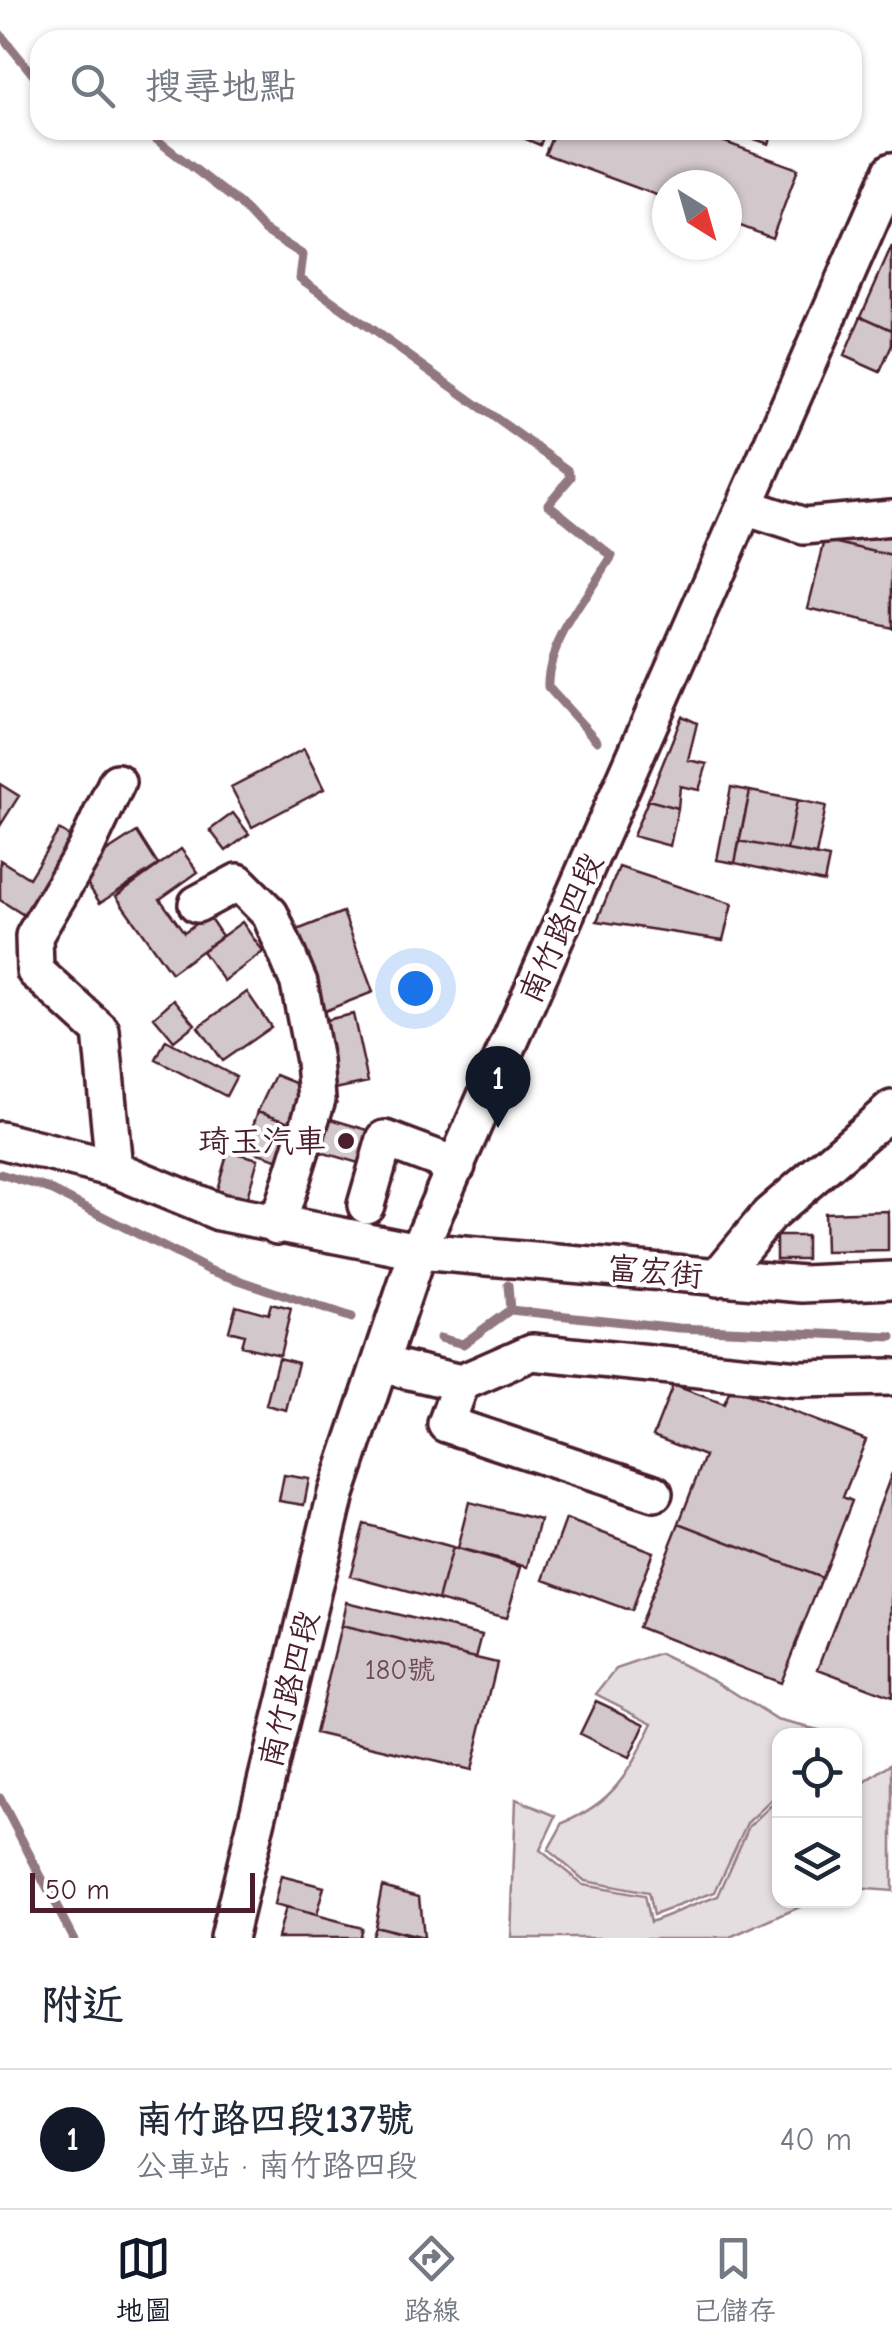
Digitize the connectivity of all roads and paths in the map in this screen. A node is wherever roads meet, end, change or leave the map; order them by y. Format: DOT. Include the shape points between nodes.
graph roads {
  1 [pos="892,171"];
  2 [pos="745,507"];
  3 [pos="892,518"];
  4 [pos="118,782"];
  5 [pos="197,904"];
  6 [pos="892,1109"];
  7 [pos="0,1140"];
  8 [pos="456,1166"];
  9 [pos="114,1169"];
  10 [pos="366,1205"];
  11 [pos="277,1226"];
  12 [pos="418,1250"];
  13 [pos="717,1278"];
  14 [pos="892,1280"];
  15 [pos="380,1364"];
  16 [pos="892,1377"];
  17 [pos="461,1383"];
  18 [pos="654,1493"];
  19 [pos="228,1938"];
  1 -- 2 [label="street, 南竹路四段"];
  2 -- 3 [label="street" via="804,526"];
  2 -- 8 [label="street, 南竹路四段"];
  4 -- 9 [label="street" via="34,936 35,971 101,1031"];
  5 -- 11 [label="street" via="238,882 270,914 299,983 317,1099"];
  6 -- 13 [label="street" via="769,1215"];
  7 -- 9 [label="street, 富宏街"];
  8 -- 10 [label="street" via="385,1139"];
  8 -- 12 [label="street, 南竹路四段"];
  9 -- 11 [label="street, 富宏街" via="218,1212"];
  11 -- 12 [label="street, 富宏街"];
  12 -- 13 [label="street, 富宏街"];
  12 -- 15 [label="street, 南竹路四段"];
  13 -- 14 [label="street, 富宏街" via="803,1284"];
  15 -- 17 [label="street"];
  15 -- 19 [label="street, 南竹路四段" via="336,1494"];
  16 -- 17 [label="street" via="798,1380 532,1352"];
  17 -- 18 [label="street" via="446,1424"];
}
